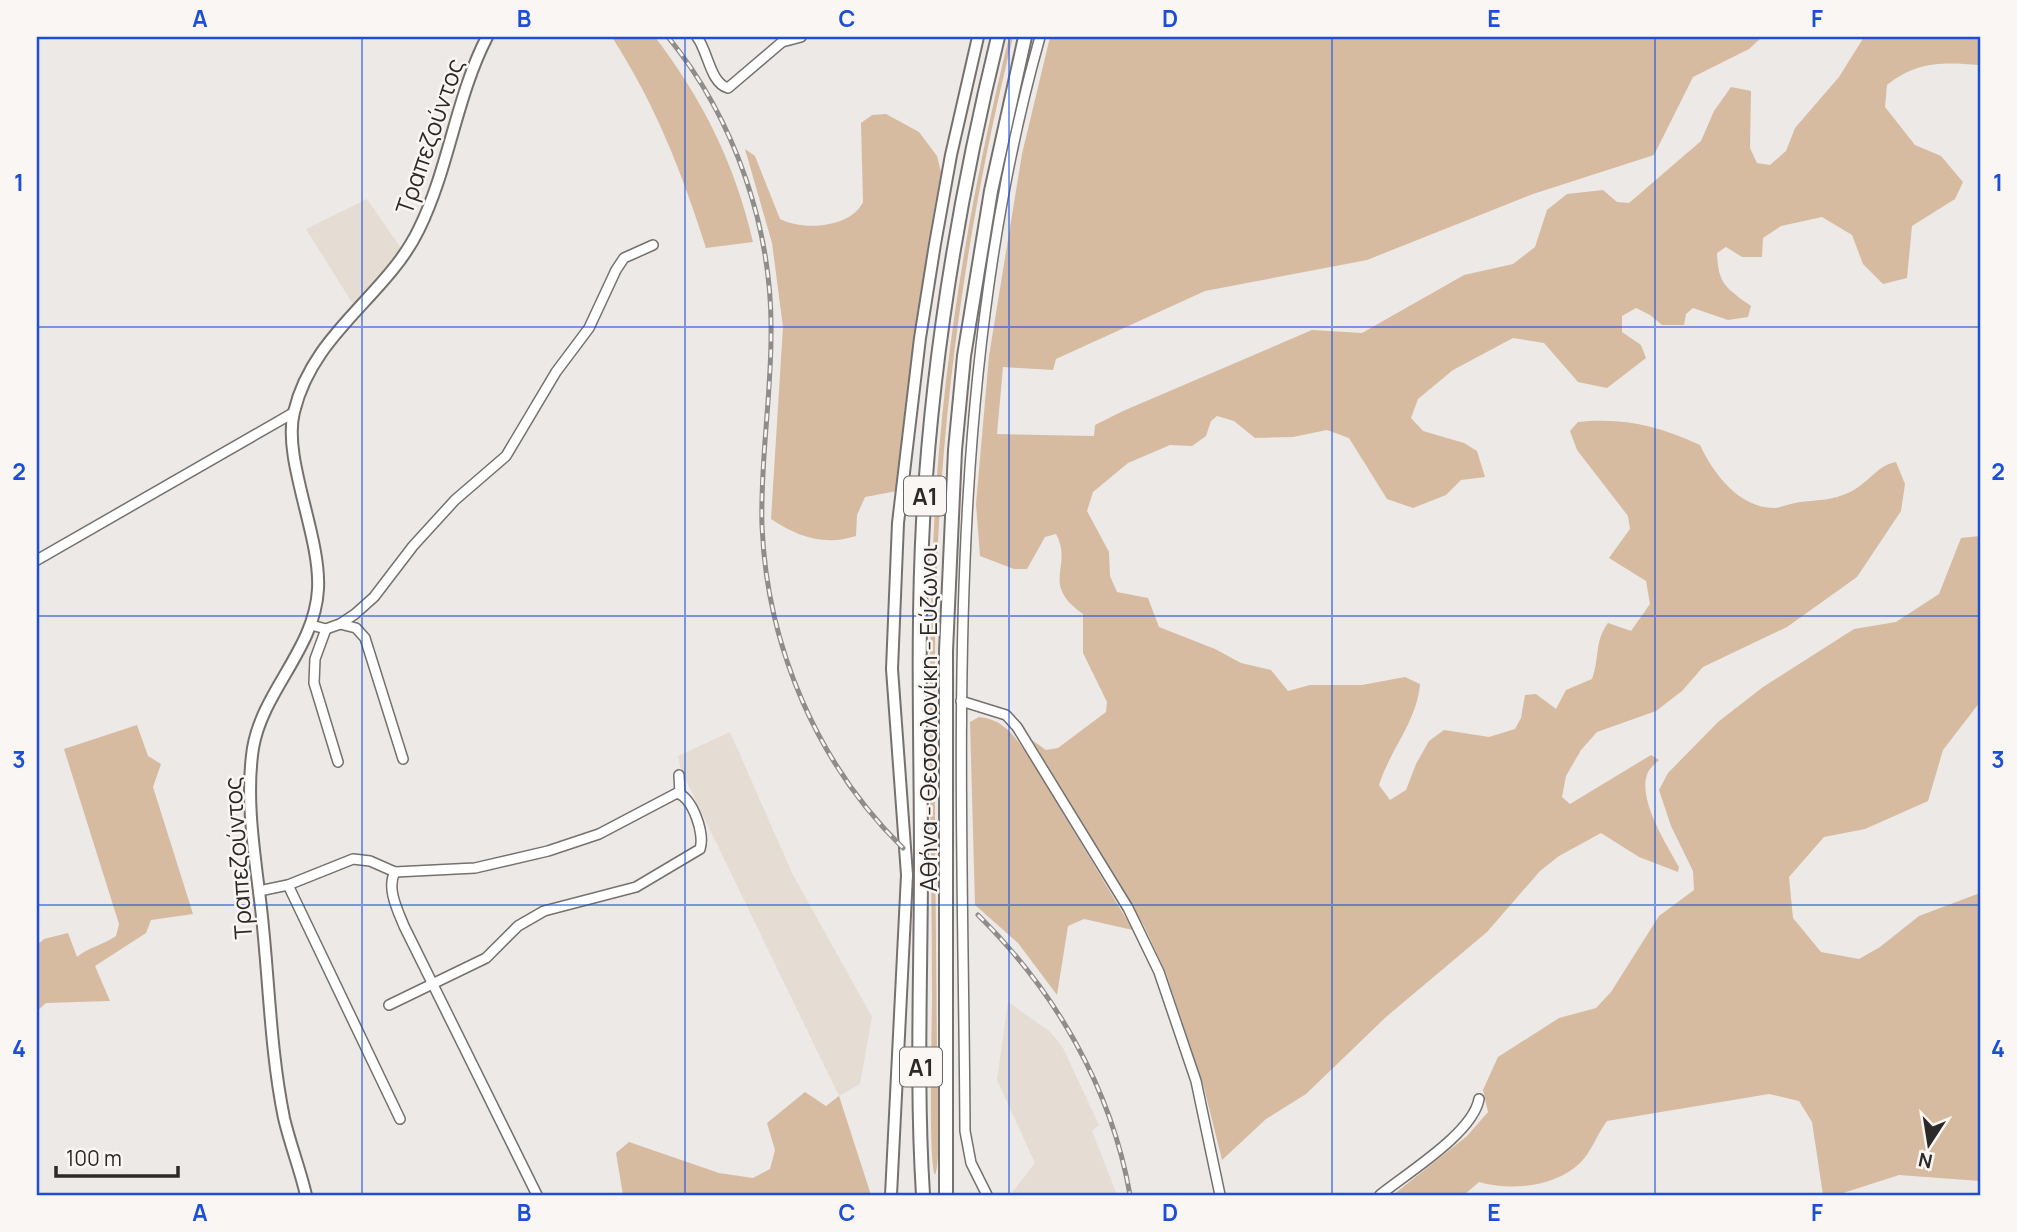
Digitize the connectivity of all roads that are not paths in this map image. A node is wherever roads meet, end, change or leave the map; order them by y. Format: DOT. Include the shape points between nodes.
graph roads {
  1 [pos="487,37"];
  2 [pos="697,37"];
  3 [pos="801,37"];
  4 [pos="978,37"];
  5 [pos="998,37"];
  6 [pos="1025,37"];
  7 [pos="1041,37"];
  8 [pos="653,245"];
  9 [pos="293,413"];
  10 [pos="37,560"];
  11 [pos="340,624"];
  12 [pos="311,625"];
  13 [pos="326,629"];
  14 [pos="961,701"];
  15 [pos="403,759"];
  16 [pos="338,762"];
  17 [pos="679,775"];
  18 [pos="680,794"];
  19 [pos="395,872"];
  20 [pos="288,885"];
  21 [pos="259,891"];
  22 [pos="432,982"];
  23 [pos="389,1005"];
  24 [pos="1479,1099"];
  25 [pos="400,1119"];
  26 [pos="306,1195"];
  27 [pos="537,1195"];
  28 [pos="891,1195"];
  29 [pos="923,1195"];
  30 [pos="946,1195"];
  31 [pos="987,1195"];
  32 [pos="1220,1195"];
  33 [pos="1380,1195"];
  1 -- 9 [label="main road, Τραπεζούντος" via="419,230 397,263 334,335 309,374"];
  2 -- 3 [label="street" via="715,78 728,88 782,42"];
  4 -- 28 [label="main road" via="933,258 898,523 892,669 907,876"];
  5 -- 29 [label="highway, Αθήνα - Θεσσαλονίκη - Εύζωνοι / Α1" via="951,266 925,500 920,652"];
  6 -- 30 [label="highway, Αθήνα - Θεσσαλονίκη - Εύζωνοι / Α1" via="975,284 953,477 946,651"];
  7 -- 14 [label="street" via="1016,132 986,318 974,432"];
  8 -- 11 [label="street" via="624,258 589,328 545,389 506,456 454,500 374,597"];
  9 -- 10 [label="street"];
  9 -- 12 [label="main road, Τραπεζούντος" via="295,454 318,575"];
  11 -- 13 [label="street"];
  11 -- 15 [label="street" via="356,628 365,638"];
  12 -- 13 [label="street"];
  12 -- 21 [label="main road, Τραπεζούντος" via="266,707 254,744 252,826"];
  13 -- 16 [label="street" via="315,659 314,683"];
  14 -- 31 [label="street" via="965,1131 971,1163"];
  14 -- 32 [label="street" via="1006,715 1017,727 1128,908 1158,972 1196,1081"];
  17 -- 18 [label="street"];
  18 -- 19 [label="street" via="599,834 548,851 475,868"];
  18 -- 22 [label="street" via="702,832 700,849 636,887 544,911 518,926 486,958"];
  19 -- 20 [label="street" via="353,859"];
  19 -- 22 [label="street" via="391,878 398,912"];
  20 -- 21 [label="street"];
  20 -- 25 [label="street"];
  21 -- 26 [label="main road, Τραπεζούντος" via="281,1097"];
  22 -- 23 [label="street"];
  22 -- 27 [label="street"];
  24 -- 33 [label="street" via="1461,1131"];
}
